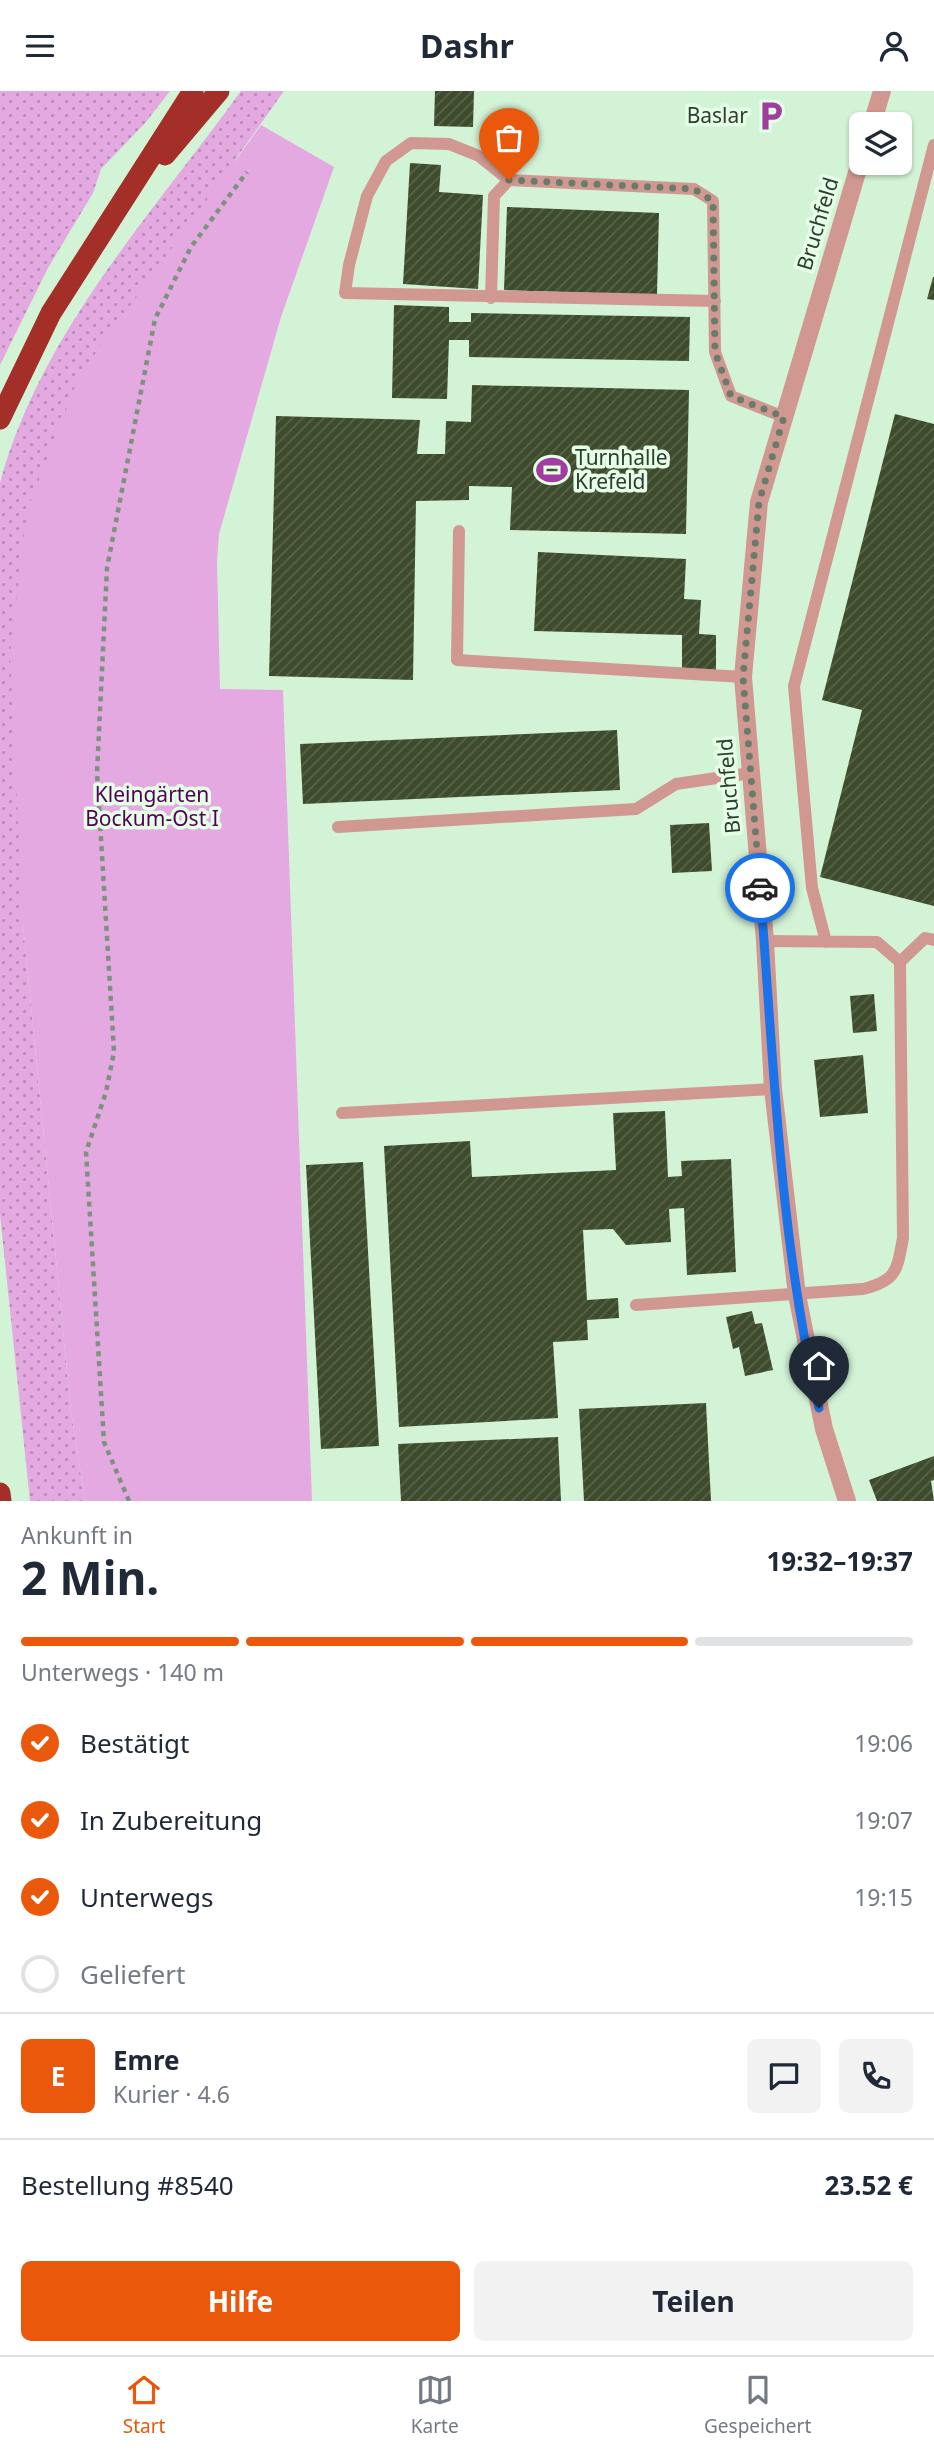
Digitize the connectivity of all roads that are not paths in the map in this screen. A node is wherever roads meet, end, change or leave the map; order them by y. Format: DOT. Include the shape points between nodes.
graph roads {
  1 [pos="193,91"];
  2 [pos="219,91"];
  3 [pos="882,91"];
  4 [pos="876,112"];
  5 [pos="934,145"];
  6 [pos="856,175"];
  7 [pos="509,180"];
  8 [pos="123,205"];
  9 [pos="491,297"];
  10 [pos="715,301"];
  11 [pos="784,417"];
  12 [pos="0,419"];
  13 [pos="459,531"];
  14 [pos="743,677"];
  15 [pos="751,773"];
  16 [pos="338,827"];
  17 [pos="934,940"];
  18 [pos="765,941"];
  19 [pos="826,942"];
  20 [pos="900,962"];
  21 [pos="773,1089"];
  22 [pos="342,1114"];
  23 [pos="797,1295"];
  24 [pos="636,1305"];
  25 [pos="0,1493"];
  26 [pos="1,1501"];
  27 [pos="847,1501"];
  1 -- 8 [label="highway"];
  2 -- 8 [label="highway"];
  3 -- 4 [label="street"];
  5 -- 19 [label="lane" via="794,686 812,888"];
  6 -- 11 [label="street, Bruchfeld"];
  7 -- 9 [label="lane" via="494,196"];
  7 -- 9 [label="lane" via="479,156 449,144 411,143 386,161 367,196 345,293"];
  7 -- 10 [label="lane" via="694,189 713,201"];
  8 -- 12 [label="highway" via="51,313"];
  9 -- 10 [label="lane"];
  10 -- 11 [label="lane" via="715,352 731,396"];
  11 -- 14 [label="street, Bruchfeld" via="759,502"];
  13 -- 14 [label="lane" via="457,660"];
  14 -- 15 [label="street, Bruchfeld"];
  15 -- 16 [label="lane" via="676,783 636,809"];
  15 -- 18 [label="street, Bruchfeld"];
  17 -- 20 [label="lane" via="925,938"];
  18 -- 19 [label="lane"];
  18 -- 21 [label="street, Bruchfeld"];
  19 -- 20 [label="lane" via="877,942"];
  20 -- 23 [label="lane" via="903,1238 896,1270 884,1285"];
  21 -- 22 [label="lane"];
  21 -- 23 [label="street, Bruchfeld"];
  23 -- 24 [label="lane"];
  23 -- 27 [label="street, Bruchfeld" via="824,1429"];
  25 -- 26 [label="highway"];
}
